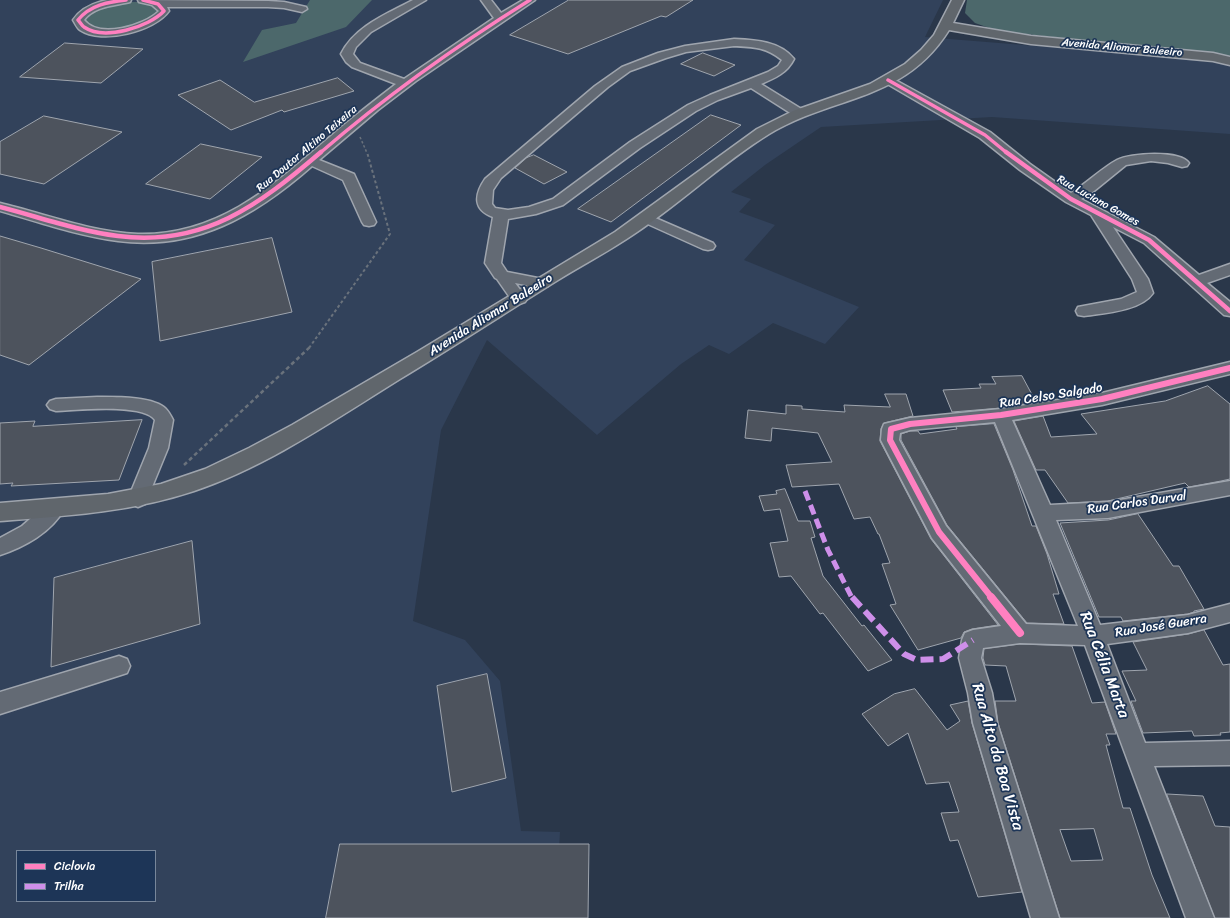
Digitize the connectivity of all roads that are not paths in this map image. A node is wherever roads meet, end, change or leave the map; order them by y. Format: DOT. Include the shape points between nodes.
graph roads {
  1 [pos="112,0"];
  2 [pos="126,0"];
  3 [pos="143,0"];
  4 [pos="421,0"];
  5 [pos="486,0"];
  6 [pos="530,0"];
  7 [pos="161,3"];
  8 [pos="101,5"];
  9 [pos="956,6"];
  10 [pos="302,9"];
  11 [pos="500,18"];
  12 [pos="945,28"];
  13 [pos="988,36"];
  14 [pos="932,46"];
  15 [pos="1230,55"];
  16 [pos="1213,57"];
  17 [pos="1230,61"];
  18 [pos="888,80"];
  19 [pos="404,83"];
  20 [pos="752,83"];
  21 [pos="799,113"];
  22 [pos="310,160"];
  23 [pos="1182,163"];
  24 [pos="1071,199"];
  25 [pos="0,207"];
  26 [pos="1097,213"];
  27 [pos="501,214"];
  28 [pos="646,218"];
  29 [pos="370,222"];
  30 [pos="708,246"];
  31 [pos="1230,269"];
  32 [pos="500,275"];
  33 [pos="1195,281"];
  34 [pos="542,283"];
  35 [pos="519,299"];
  36 [pos="1084,311"];
  37 [pos="1230,312"];
  38 [pos="1230,368"];
  39 [pos="56,405"];
  40 [pos="1001,415"];
  41 [pos="1230,488"];
  42 [pos="138,499"];
  43 [pos="54,508"];
  44 [pos="0,512"];
  45 [pos="1044,513"];
  46 [pos="0,547"];
  47 [pos="1230,612"];
  48 [pos="1020,633"];
  49 [pos="1093,636"];
  50 [pos="119,666"];
  51 [pos="0,703"];
  52 [pos="1230,753"];
  53 [pos="1138,755"];
  54 [pos="1045,918"];
  55 [pos="1200,918"];
  1 -- 8 [label="street"];
  2 -- 8 [label="street"];
  3 -- 7 [label="street"];
  4 -- 19 [label="street" via="362,33 348,48 347,54 356,65"];
  5 -- 11 [label="street"];
  6 -- 11 [label="street, Rua Doutor Altino Teixeira"];
  7 -- 8 [label="street" via="164,11 157,19 141,27 98,32 80,25 78,20 82,15"];
  7 -- 10 [label="street" via="268,4"];
  9 -- 12 [label="main road"];
  9 -- 13 [label="main road" via="969,25"];
  11 -- 19 [label="street, Rua Doutor Altino Teixeira"];
  12 -- 13 [label="main road, Avenida Aliomar Baleeiro"];
  12 -- 14 [label="main road, Avenida Aliomar Baleeiro"];
  13 -- 14 [label="main road" via="959,39"];
  13 -- 16 [label="main road, Avenida Aliomar Baleeiro"];
  14 -- 18 [label="main road, Avenida Aliomar Baleeiro" via="911,66"];
  15 -- 16 [label="main road, Avenida Aliomar Baleeiro"];
  16 -- 17 [label="main road, Avenida Aliomar Baleeiro"];
  18 -- 21 [label="main road, Avenida Aliomar Baleeiro" via="857,94"];
  18 -- 24 [label="street, Rua Luciano Gomes" via="986,135 1025,167"];
  19 -- 22 [label="street, Rua Doutor Altino Teixeira"];
  20 -- 21 [label="street"];
  20 -- 27 [label="street" via="688,110 650,134 558,202 518,214"];
  20 -- 27 [label="street" via="774,74 786,65 788,59 783,53 764,44 734,42 712,44 651,58 626,69 600,87 490,182 485,194 485,204 490,211"];
  21 -- 28 [label="main road, Avenida Aliomar Baleeiro" via="757,136"];
  22 -- 25 [label="street, Rua Doutor Altino Teixeira" via="269,196 243,212 190,233 159,238 128,238 101,234"];
  22 -- 29 [label="street" via="349,177"];
  23 -- 24 [label="street, Rua Luciano Gomes" via="1151,157 1122,162"];
  24 -- 26 [label="street, Rua Luciano Gomes"];
  26 -- 33 [label="street, Rua Luciano Gomes" via="1149,240"];
  26 -- 36 [label="street" via="1140,279 1145,293 1142,298 1133,301"];
  27 -- 32 [label="street" via="492,263"];
  28 -- 30 [label="street"];
  28 -- 34 [label="main road, Avenida Aliomar Baleeiro"];
  31 -- 33 [label="street"];
  32 -- 34 [label="street"];
  32 -- 35 [label="street"];
  33 -- 37 [label="street, Rua Luciano Gomes"];
  34 -- 35 [label="main road, Avenida Aliomar Baleeiro"];
  35 -- 42 [label="main road, Avenida Aliomar Baleeiro" via="251,457 210,476"];
  38 -- 40 [label="street, Rua Celso Salgado" via="1102,399"];
  39 -- 42 [label="street" via="104,402 132,404 156,409 161,413 164,420 161,438"];
  40 -- 45 [label="street, Rua Célia Marta"];
  40 -- 48 [label="street, Rua Celso Salgado" via="910,424 896,427 889,432 893,445 939,532"];
  41 -- 45 [label="street, Rua Carlos Durval" via="1108,510"];
  42 -- 43 [label="main road, Avenida Aliomar Baleeiro"];
  43 -- 44 [label="main road, Avenida Aliomar Baleeiro"];
  43 -- 46 [label="street" via="45,520 32,530"];
  45 -- 49 [label="street, Rua Célia Marta"];
  47 -- 49 [label="street, Rua José Guerra" via="1188,624"];
  48 -- 49 [label="street, Rua José Guerra"];
  48 -- 54 [label="street, Rua Alto da Boa Vista" via="973,640 970,658 985,723"];
  49 -- 53 [label="street, Rua Célia Marta"];
  50 -- 51 [label="street"];
  52 -- 53 [label="street"];
  53 -- 55 [label="street, Rua Célia Marta"];
}
